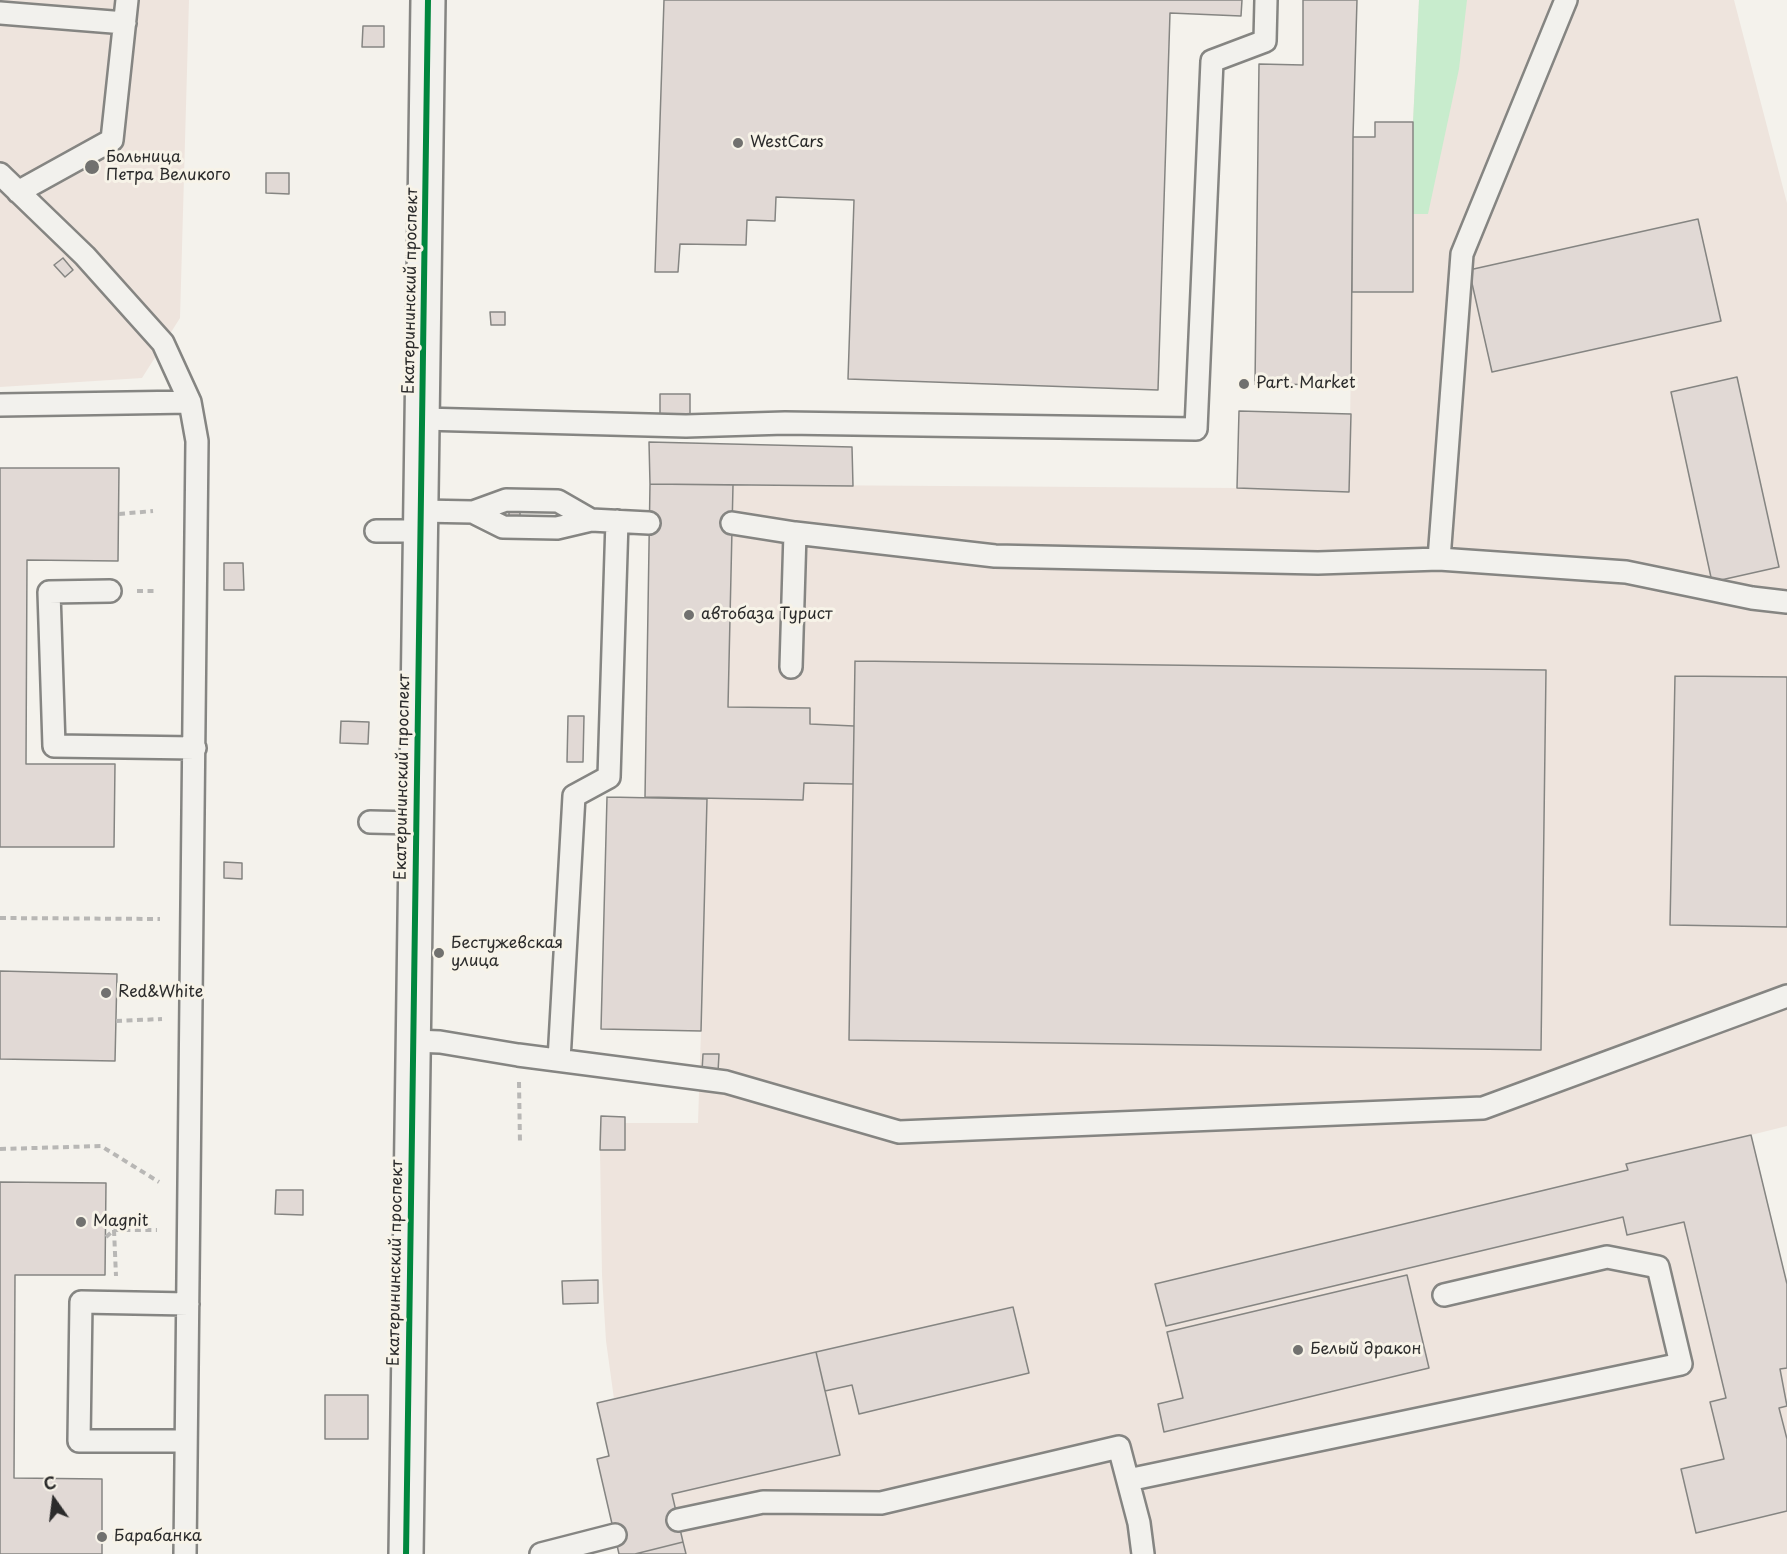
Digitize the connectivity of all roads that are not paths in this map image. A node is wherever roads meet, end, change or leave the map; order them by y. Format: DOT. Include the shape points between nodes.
graph roads {
  1 [pos="127,0"];
  2 [pos="428,0"];
  3 [pos="1266,0"];
  4 [pos="1566,0"];
  5 [pos="0,13"];
  6 [pos="125,23"];
  7 [pos="0,174"];
  8 [pos="18,192"];
  9 [pos="190,402"];
  10 [pos="0,405"];
  11 [pos="423,419"];
  12 [pos="473,512"];
  13 [pos="591,520"];
  14 [pos="420,521"];
  15 [pos="617,521"];
  16 [pos="649,523"];
  17 [pos="732,523"];
  18 [pos="376,531"];
  19 [pos="795,533"];
  20 [pos="1439,559"];
  21 [pos="110,591"];
  22 [pos="1787,602"];
  23 [pos="791,667"];
  24 [pos="195,748"];
  25 [pos="370,822"];
  26 [pos="416,823"];
  27 [pos="1787,996"];
  28 [pos="413,1041"];
  29 [pos="558,1060"];
  30 [pos="1444,1295"];
  31 [pos="188,1304"];
  32 [pos="186,1441"];
  33 [pos="1128,1480"];
  34 [pos="678,1520"];
  35 [pos="615,1536"];
  36 [pos="185,1554"];
  37 [pos="406,1554"];
  38 [pos="541,1554"];
  39 [pos="1143,1554"];
  1 -- 6 [label="lane"];
  2 -- 11 [label="street, Екатерининский проспект"];
  3 -- 11 [label="lane" via="1265,41 1212,61 1196,429 785,423 686,426"];
  4 -- 20 [label="lane" via="1462,254"];
  5 -- 6 [label="lane"];
  6 -- 8 [label="lane" via="112,140"];
  7 -- 8 [label="lane"];
  8 -- 9 [label="lane" via="85,256 163,343"];
  9 -- 10 [label="lane"];
  9 -- 24 [label="lane" via="197,441"];
  11 -- 14 [label="street, Екатерининский проспект"];
  12 -- 13 [label="lane" via="504,527 557,528"];
  12 -- 13 [label="lane" via="506,500 558,501"];
  12 -- 14 [label="lane"];
  13 -- 15 [label="lane"];
  14 -- 18 [label="lane"];
  14 -- 26 [label="street, Екатерининский проспект"];
  15 -- 16 [label="lane"];
  15 -- 29 [label="lane" via="609,777 574,796"];
  17 -- 19 [label="lane"];
  19 -- 20 [label="lane" via="995,556 1318,562"];
  19 -- 23 [label="lane"];
  20 -- 22 [label="lane" via="1626,572"];
  21 -- 24 [label="lane" via="49,592 54,746"];
  24 -- 31 [label="lane"];
  25 -- 26 [label="lane"];
  26 -- 28 [label="street, Екатерининский проспект"];
  27 -- 29 [label="lane" via="1483,1108 899,1132 726,1082"];
  28 -- 29 [label="lane"];
  28 -- 37 [label="street, Екатерининский проспект"];
  30 -- 33 [label="lane" via="1607,1257 1658,1267 1681,1364"];
  31 -- 32 [label="lane"];
  31 -- 32 [label="lane" via="81,1302 79,1441"];
  32 -- 36 [label="lane"];
  33 -- 34 [label="lane" via="1119,1447 881,1503 763,1502"];
  33 -- 39 [label="lane"];
  35 -- 38 [label="lane"];
}
